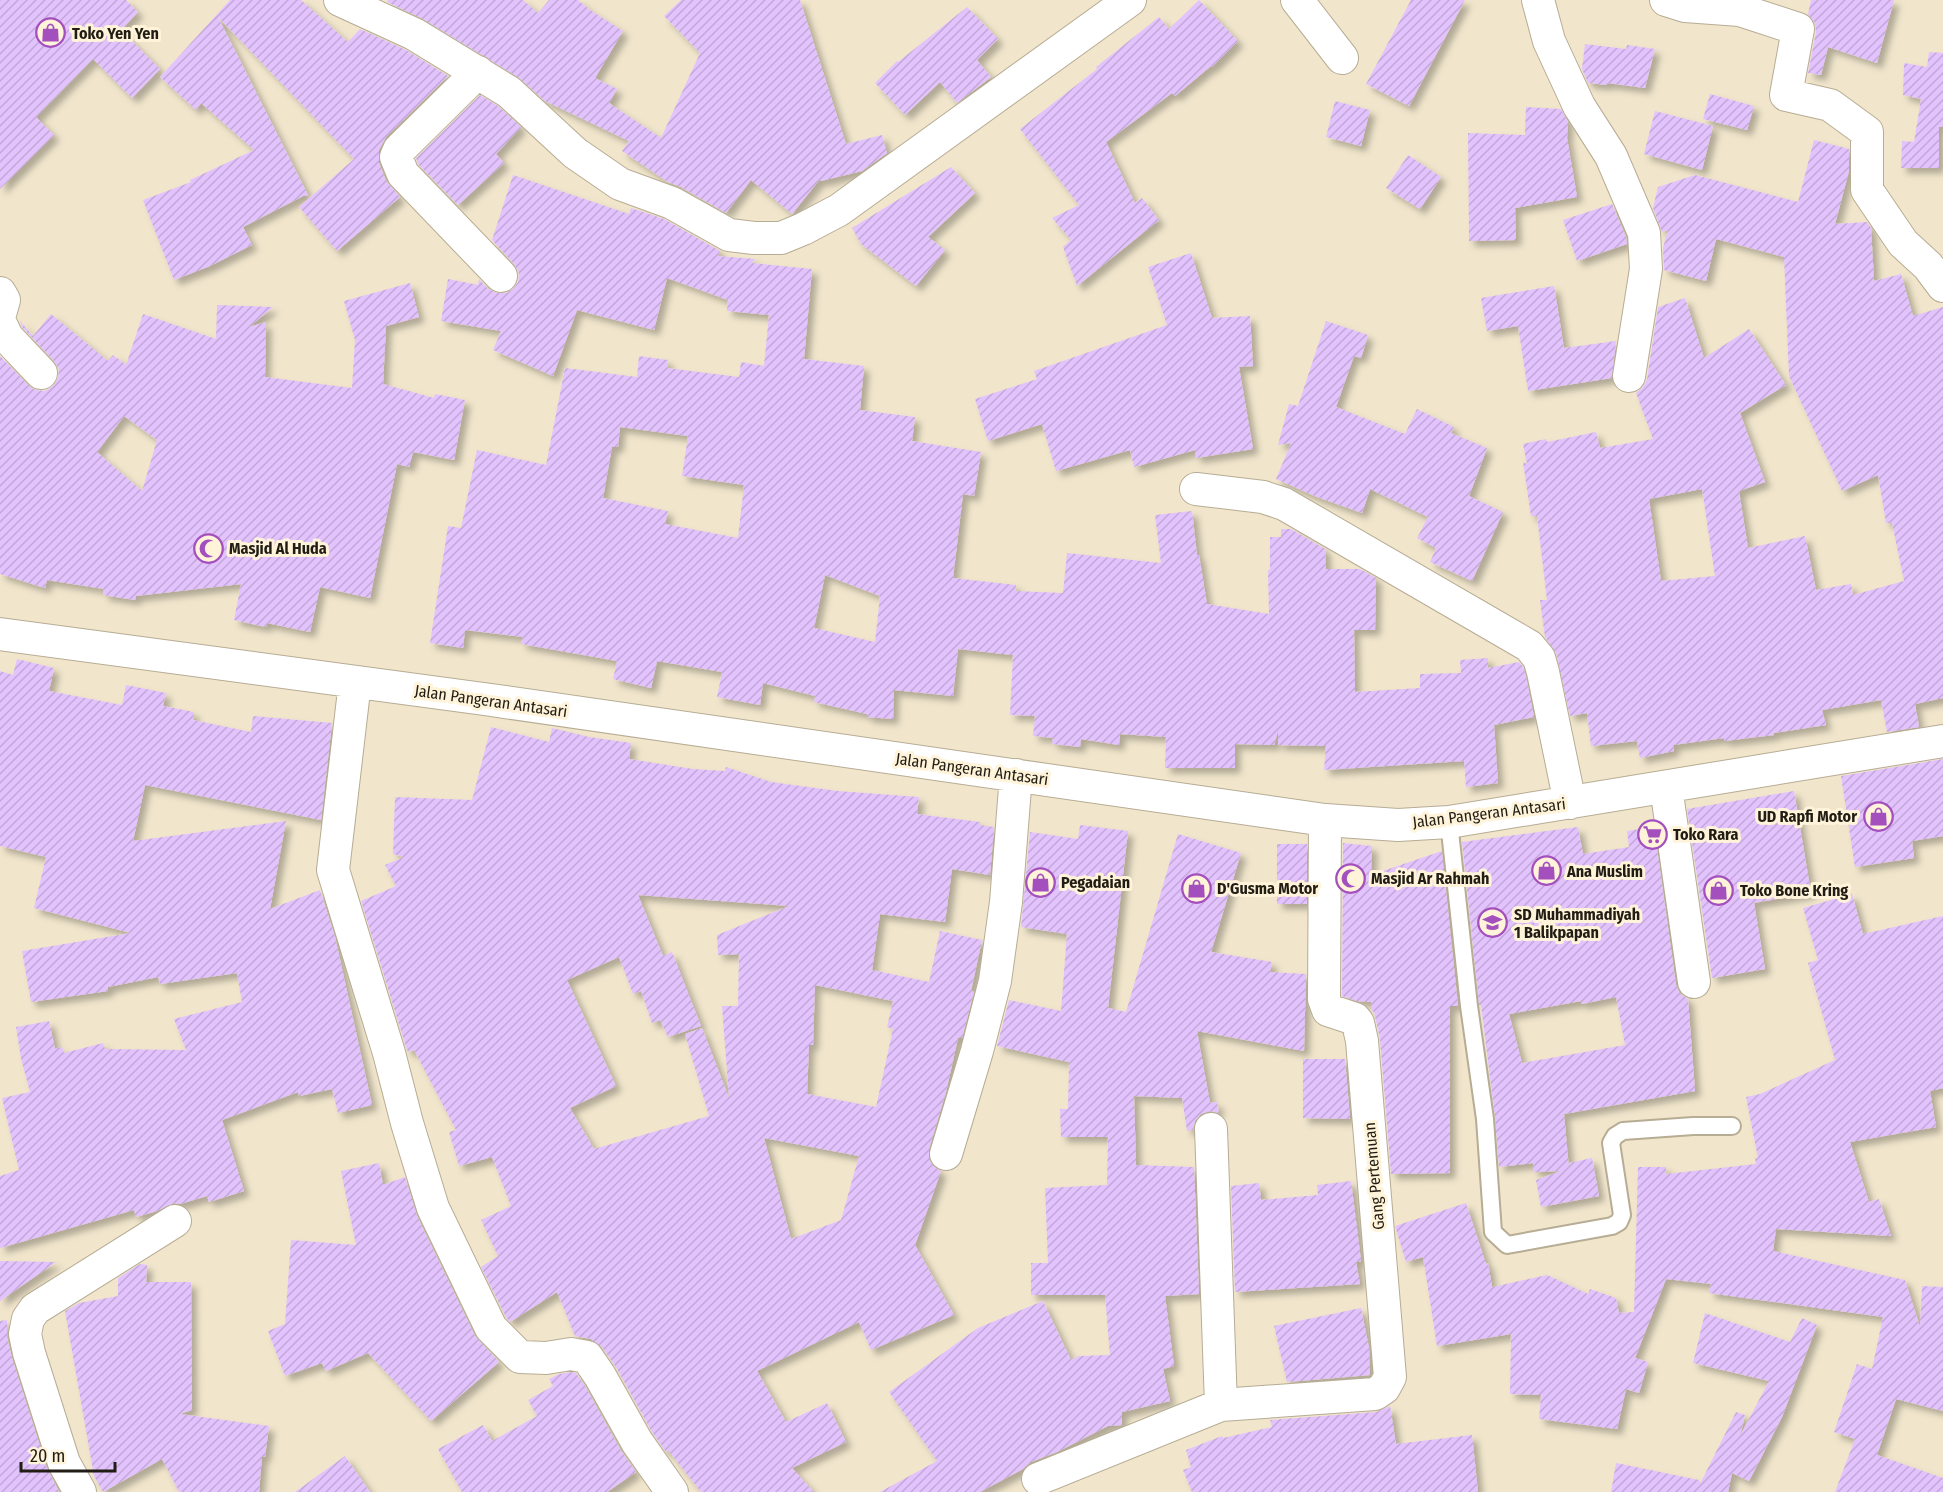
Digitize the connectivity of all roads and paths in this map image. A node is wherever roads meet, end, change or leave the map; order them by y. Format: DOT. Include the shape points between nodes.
graph roads {
  1 [pos="340,0"];
  2 [pos="1130,0"];
  3 [pos="1297,0"];
  4 [pos="1538,0"];
  5 [pos="1666,0"];
  6 [pos="1342,58"];
  7 [pos="478,72"];
  8 [pos="501,276"];
  9 [pos="1943,286"];
  10 [pos="0,292"];
  11 [pos="0,314"];
  12 [pos="0,322"];
  13 [pos="41,373"];
  14 [pos="1629,376"];
  15 [pos="1196,489"];
  16 [pos="0,634"];
  17 [pos="355,682"];
  18 [pos="1943,741"];
  19 [pos="1016,775"];
  20 [pos="1666,787"];
  21 [pos="1569,803"];
  22 [pos="1325,820"];
  23 [pos="1449,822"];
  24 [pos="1694,982"];
  25 [pos="1732,1126"];
  26 [pos="1211,1129"];
  27 [pos="946,1154"];
  28 [pos="175,1221"];
  29 [pos="1221,1405"];
  30 [pos="1038,1479"];
  31 [pos="80,1492"];
  32 [pos="672,1492"];
  1 -- 7 [label="street" via="414,34"];
  2 -- 7 [label="street" via="839,210 781,238 729,235 672,203 620,184 574,153 509,92"];
  3 -- 6 [label="street"];
  4 -- 14 [label="street" via="1548,41 1579,106 1611,156 1644,233 1646,269"];
  5 -- 9 [label="street" via="1685,6 1740,10 1798,29 1786,95 1830,105 1867,132 1867,190 1903,243"];
  7 -- 8 [label="street" via="396,157 403,174"];
  10 -- 11 [label="street" via="4,300"];
  12 -- 13 [label="street" via="8,337"];
  15 -- 21 [label="street" via="1263,497 1284,504 1529,646 1539,658 1543,672"];
  16 -- 17 [label="street, Jalan Pangeran Antasari"];
  17 -- 19 [label="street, Jalan Pangeran Antasari"];
  17 -- 32 [label="street" via="333,870 433,1208 490,1328 520,1357 587,1357"];
  18 -- 20 [label="street, Jalan Pangeran Antasari"];
  19 -- 22 [label="street, Jalan Pangeran Antasari"];
  19 -- 27 [label="street" via="995,981"];
  20 -- 21 [label="street, Jalan Pangeran Antasari"];
  20 -- 24 [label="street"];
  21 -- 23 [label="street, Jalan Pangeran Antasari"];
  22 -- 23 [label="street, Jalan Pangeran Antasari" via="1398,825"];
  22 -- 29 [label="street, Gang Pertemuan" via="1324,999 1328,1010 1355,1019 1362,1041 1390,1377 1375,1394"];
  23 -- 25 [label="lane" via="1485,1119 1494,1232 1501,1240 1508,1245 1619,1222 1622,1215 1611,1143 1623,1131"];
  26 -- 29 [label="street"];
  28 -- 31 [label="street" via="35,1309 28,1319 25,1334 29,1353 64,1463"];
  29 -- 30 [label="street, Gang Pertemuan"];
}
